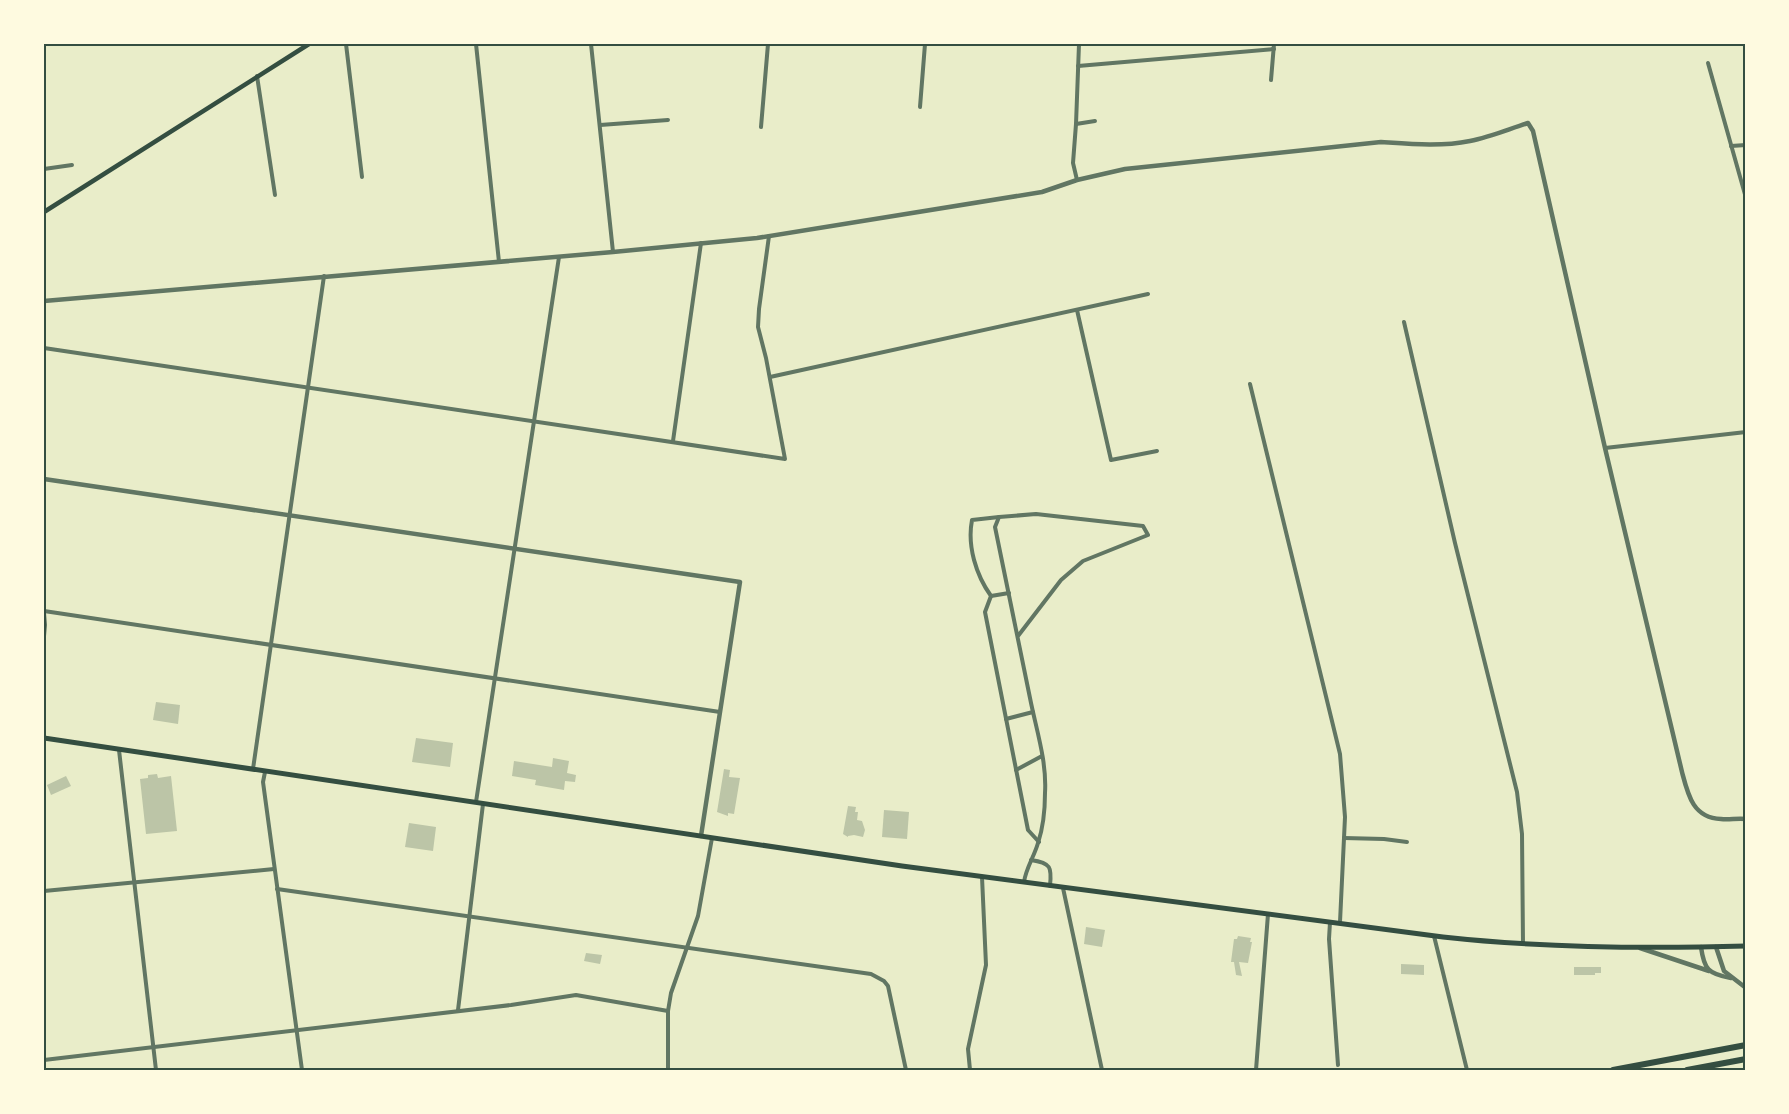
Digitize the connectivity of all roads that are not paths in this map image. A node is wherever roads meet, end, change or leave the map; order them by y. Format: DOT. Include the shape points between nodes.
graph roads {
  1 [pos="309,44"];
  2 [pos="346,44"];
  3 [pos="476,44"];
  4 [pos="591,44"];
  5 [pos="768,44"];
  6 [pos="925,44"];
  7 [pos="1079,44"];
  8 [pos="1274,46"];
  9 [pos="1708,63"];
  10 [pos="1078,66"];
  11 [pos="257,76"];
  12 [pos="1271,80"];
  13 [pos="920,107"];
  14 [pos="668,120"];
  15 [pos="1095,121"];
  16 [pos="1076,124"];
  17 [pos="600,125"];
  18 [pos="761,127"];
  19 [pos="1746,145"];
  20 [pos="1731,146"];
  21 [pos="72,165"];
  22 [pos="44,169"];
  23 [pos="362,177"];
  24 [pos="1077,180"];
  25 [pos="275,195"];
  26 [pos="1746,198"];
  27 [pos="44,212"];
  28 [pos="770,236"];
  29 [pos="701,243"];
  30 [pos="613,252"];
  31 [pos="559,257"];
  32 [pos="499,262"];
  33 [pos="324,276"];
  34 [pos="1148,294"];
  35 [pos="44,300"];
  36 [pos="1077,310"];
  37 [pos="1404,322"];
  38 [pos="44,348"];
  39 [pos="770,377"];
  40 [pos="1250,384"];
  41 [pos="308,387"];
  42 [pos="534,421"];
  43 [pos="1746,432"];
  44 [pos="673,441"];
  45 [pos="1605,448"];
  46 [pos="1157,451"];
  47 [pos="44,479"];
  48 [pos="290,515"];
  49 [pos="999,517"];
  50 [pos="514,548"];
  51 [pos="1009,592"];
  52 [pos="991,596"];
  53 [pos="44,612"];
  54 [pos="44,636"];
  55 [pos="1018,636"];
  56 [pos="272,645"];
  57 [pos="494,679"];
  58 [pos="720,712"];
  59 [pos="1033,712"];
  60 [pos="1006,719"];
  61 [pos="44,738"];
  62 [pos="120,750"];
  63 [pos="1042,756"];
  64 [pos="252,770"];
  65 [pos="1016,770"];
  66 [pos="265,772"];
  67 [pos="475,803"];
  68 [pos="483,804"];
  69 [pos="1746,819"];
  70 [pos="701,836"];
  71 [pos="712,838"];
  72 [pos="1344,838"];
  73 [pos="1039,842"];
  74 [pos="1407,842"];
  75 [pos="1031,860"];
  76 [pos="274,869"];
  77 [pos="982,877"];
  78 [pos="135,882"];
  79 [pos="1024,882"];
  80 [pos="1050,886"];
  81 [pos="1062,888"];
  82 [pos="277,889"];
  83 [pos="44,891"];
  84 [pos="1268,914"];
  85 [pos="469,915"];
  86 [pos="1330,921"];
  87 [pos="1340,922"];
  88 [pos="1434,935"];
  89 [pos="1522,944"];
  90 [pos="1635,946"];
  91 [pos="1746,946"];
  92 [pos="1701,947"];
  93 [pos="1716,947"];
  94 [pos="686,948"];
  95 [pos="1709,971"];
  96 [pos="1731,978"];
  97 [pos="1746,988"];
  98 [pos="458,1010"];
  99 [pos="668,1011"];
  100 [pos="297,1029"];
  101 [pos="1746,1045"];
  102 [pos="153,1047"];
  103 [pos="1746,1059"];
  104 [pos="44,1060"];
  105 [pos="1338,1065"];
  106 [pos="156,1071"];
  107 [pos="302,1071"];
  108 [pos="668,1071"];
  109 [pos="906,1071"];
  110 [pos="970,1071"];
  111 [pos="1102,1071"];
  112 [pos="1256,1071"];
  113 [pos="1467,1071"];
  114 [pos="1613,1071"];
  115 [pos="1687,1071"];
  1 -- 11 [label="main road"];
  2 -- 23 [label="street"];
  3 -- 32 [label="street"];
  4 -- 17 [label="street"];
  5 -- 18 [label="street"];
  6 -- 13 [label="street"];
  7 -- 10 [label="street"];
  8 -- 10 [label="street"];
  8 -- 12 [label="street"];
  9 -- 20 [label="street"];
  10 -- 16 [label="street"];
  11 -- 25 [label="street"];
  11 -- 27 [label="main road"];
  14 -- 17 [label="street"];
  15 -- 16 [label="street"];
  16 -- 24 [label="street" via="1072,163"];
  17 -- 30 [label="street"];
  19 -- 20 [label="street"];
  20 -- 26 [label="street"];
  21 -- 22 [label="street"];
  24 -- 28 [label="street" via="1042,192"];
  24 -- 45 [label="street" via="1144,166 1381,142 1456,143 1528,123 1538,152"];
  28 -- 29 [label="street"];
  28 -- 39 [label="street" via="758,318"];
  29 -- 30 [label="street"];
  29 -- 44 [label="street"];
  30 -- 31 [label="street"];
  31 -- 32 [label="street"];
  31 -- 42 [label="street"];
  32 -- 33 [label="street"];
  33 -- 35 [label="street"];
  33 -- 41 [label="street"];
  34 -- 36 [label="street"];
  36 -- 39 [label="street"];
  36 -- 46 [label="street" via="1111,460"];
  37 -- 89 [label="street" via="1517,792 1522,834"];
  38 -- 41 [label="street"];
  39 -- 44 [label="street" via="785,459"];
  40 -- 72 [label="street" via="1340,754"];
  41 -- 42 [label="street"];
  41 -- 48 [label="street"];
  42 -- 44 [label="street"];
  42 -- 50 [label="street"];
  43 -- 45 [label="street"];
  45 -- 69 [label="street" via="1690,799 1704,815"];
  47 -- 48 [label="street"];
  48 -- 50 [label="street"];
  48 -- 56 [label="street"];
  49 -- 51 [label="street" via="995,526"];
  49 -- 52 [label="street" via="972,520 970,531 974,563"];
  49 -- 55 [label="street" via="1036,514 1143,526 1148,535 1083,561 1061,580"];
  50 -- 57 [label="street"];
  50 -- 58 [label="street" via="740,582"];
  51 -- 52 [label="street"];
  51 -- 55 [label="street"];
  52 -- 60 [label="street" via="985,612"];
  53 -- 54 [label="street"];
  53 -- 56 [label="street"];
  55 -- 59 [label="street"];
  56 -- 57 [label="street"];
  56 -- 64 [label="street"];
  57 -- 58 [label="street"];
  57 -- 67 [label="street"];
  58 -- 70 [label="street"];
  59 -- 60 [label="street"];
  59 -- 63 [label="street"];
  60 -- 65 [label="street"];
  61 -- 62 [label="main road"];
  62 -- 64 [label="main road"];
  62 -- 78 [label="street"];
  63 -- 65 [label="street"];
  63 -- 73 [label="street" via="1046,793"];
  64 -- 66 [label="main road"];
  65 -- 73 [label="street" via="1028,830"];
  66 -- 67 [label="main road"];
  66 -- 76 [label="street"];
  67 -- 68 [label="main road"];
  68 -- 70 [label="main road"];
  68 -- 85 [label="street"];
  70 -- 71 [label="main road"];
  71 -- 77 [label="main road"];
  71 -- 94 [label="street" via="698,916"];
  72 -- 74 [label="street"];
  72 -- 87 [label="street"];
  73 -- 75 [label="street"];
  75 -- 79 [label="street"];
  75 -- 80 [label="street" via="1043,862 1052,870"];
  76 -- 78 [label="street"];
  76 -- 82 [label="street"];
  77 -- 79 [label="main road"];
  77 -- 110 [label="street" via="986,966 968,1049"];
  78 -- 83 [label="street"];
  78 -- 102 [label="street"];
  79 -- 80 [label="main road"];
  80 -- 81 [label="main road"];
  81 -- 84 [label="main road"];
  81 -- 111 [label="street"];
  82 -- 85 [label="street"];
  82 -- 100 [label="street"];
  84 -- 86 [label="main road"];
  84 -- 112 [label="street"];
  85 -- 94 [label="street"];
  85 -- 98 [label="street"];
  86 -- 87 [label="main road"];
  86 -- 105 [label="street"];
  87 -- 88 [label="main road"];
  88 -- 89 [label="main road"];
  88 -- 113 [label="street"];
  89 -- 90 [label="main road"];
  90 -- 92 [label="main road"];
  90 -- 95 [label="street"];
  91 -- 93 [label="main road"];
  92 -- 93 [label="main road"];
  92 -- 95 [label="street"];
  93 -- 96 [label="street" via="1721,967"];
  94 -- 99 [label="street"];
  94 -- 109 [label="street" via="878,976 890,993"];
  95 -- 96 [label="street"];
  96 -- 97 [label="street"];
  98 -- 99 [label="street" via="576,995"];
  98 -- 100 [label="street"];
  99 -- 108 [label="street"];
  100 -- 102 [label="street"];
  100 -- 107 [label="street"];
  101 -- 114 [label="highway"];
  102 -- 104 [label="street"];
  102 -- 106 [label="street"];
  103 -- 115 [label="highway"];
}
